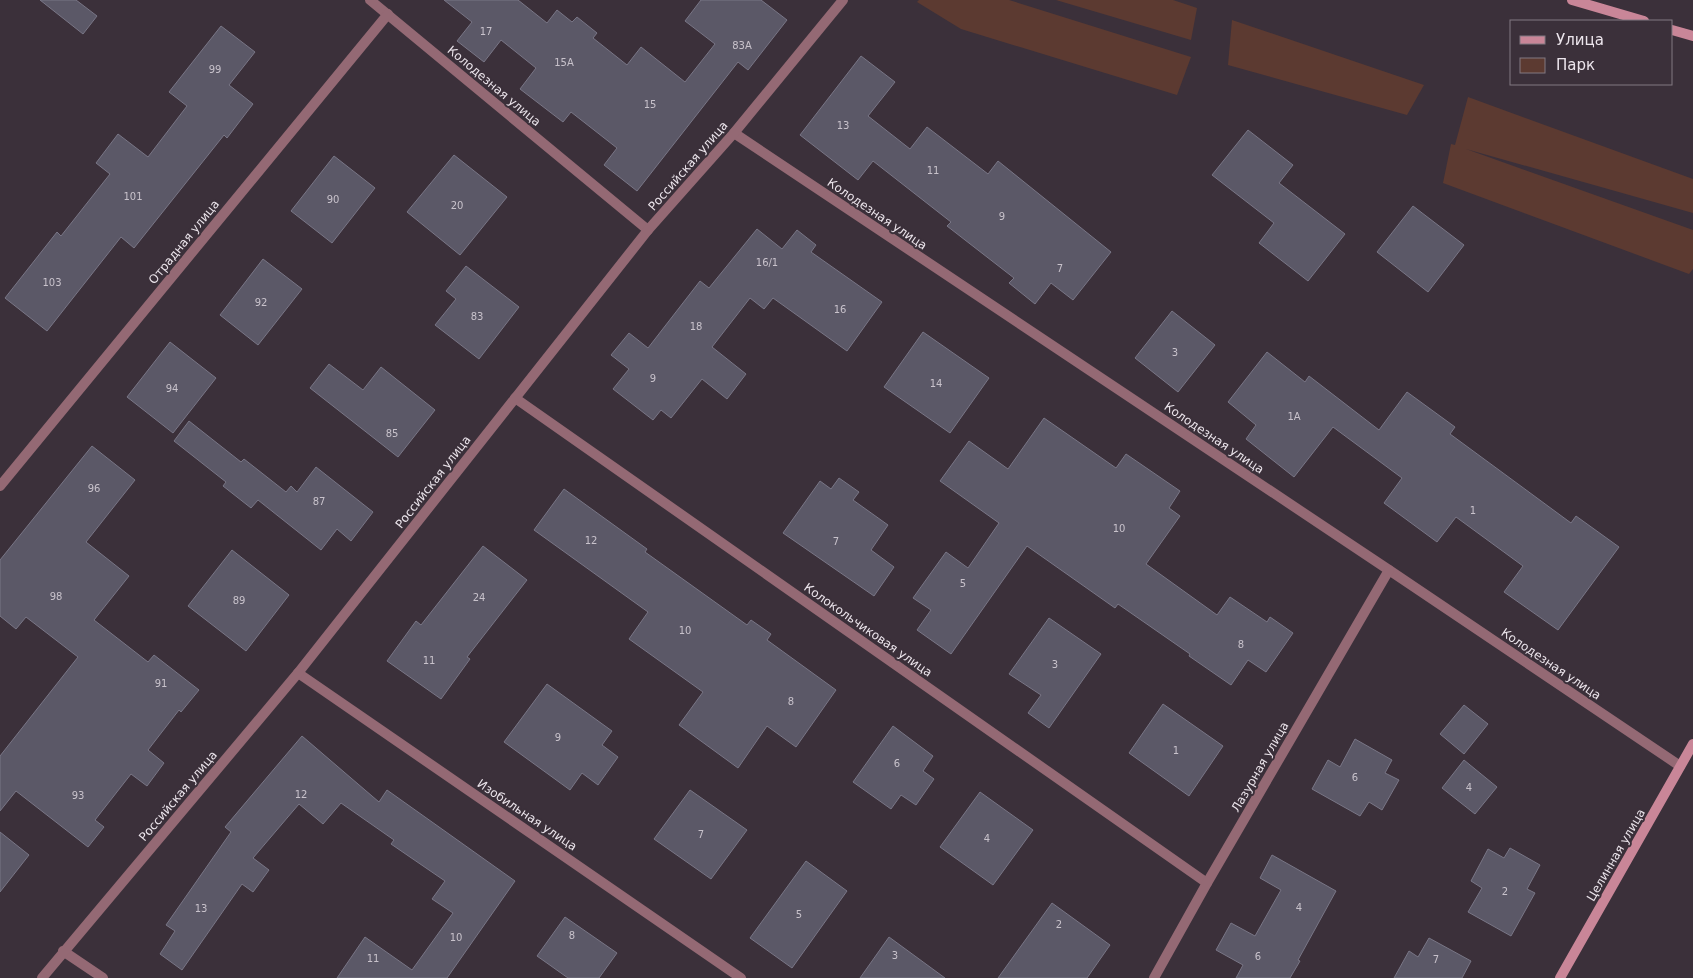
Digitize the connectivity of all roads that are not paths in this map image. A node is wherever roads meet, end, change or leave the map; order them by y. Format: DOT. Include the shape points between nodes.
graph roads {
  1 [pos="370,0"];
  2 [pos="843,0"];
  3 [pos="1572,0"];
  4 [pos="388,14"];
  5 [pos="1641,20"];
  6 [pos="1673,30"];
  7 [pos="1693,36"];
  8 [pos="734,133"];
  9 [pos="648,230"];
  10 [pos="515,398"];
  11 [pos="0,486"];
  12 [pos="1389,570"];
  13 [pos="298,674"];
  14 [pos="1693,744"];
  15 [pos="1680,766"];
  16 [pos="1207,883"];
  17 [pos="63,951"];
  18 [pos="42,978"];
  19 [pos="103,978"];
  20 [pos="741,978"];
  21 [pos="1154,978"];
  22 [pos="1560,978"];
  1 -- 4 [label="street, Колодезная улица"];
  2 -- 8 [label="street, Российская улица"];
  3 -- 5 [label="street"];
  4 -- 9 [label="street, Колодезная улица"];
  4 -- 11 [label="street, Отрадная улица"];
  6 -- 7 [label="street"];
  8 -- 9 [label="street, Российская улица"];
  8 -- 12 [label="street, Колодезная улица"];
  9 -- 10 [label="street, Российская улица"];
  10 -- 13 [label="street, Российская улица"];
  10 -- 16 [label="street, Колокольчиковая улица"];
  12 -- 15 [label="street, Колодезная улица"];
  12 -- 16 [label="street, Лазурная улица"];
  13 -- 17 [label="street, Российская улица"];
  13 -- 20 [label="street, Изобильная улица"];
  14 -- 15 [label="street, Целинная улица"];
  15 -- 22 [label="street, Целинная улица"];
  16 -- 21 [label="street, Лазурная улица"];
  17 -- 18 [label="street, Российская улица"];
  17 -- 19 [label="street"];
}
